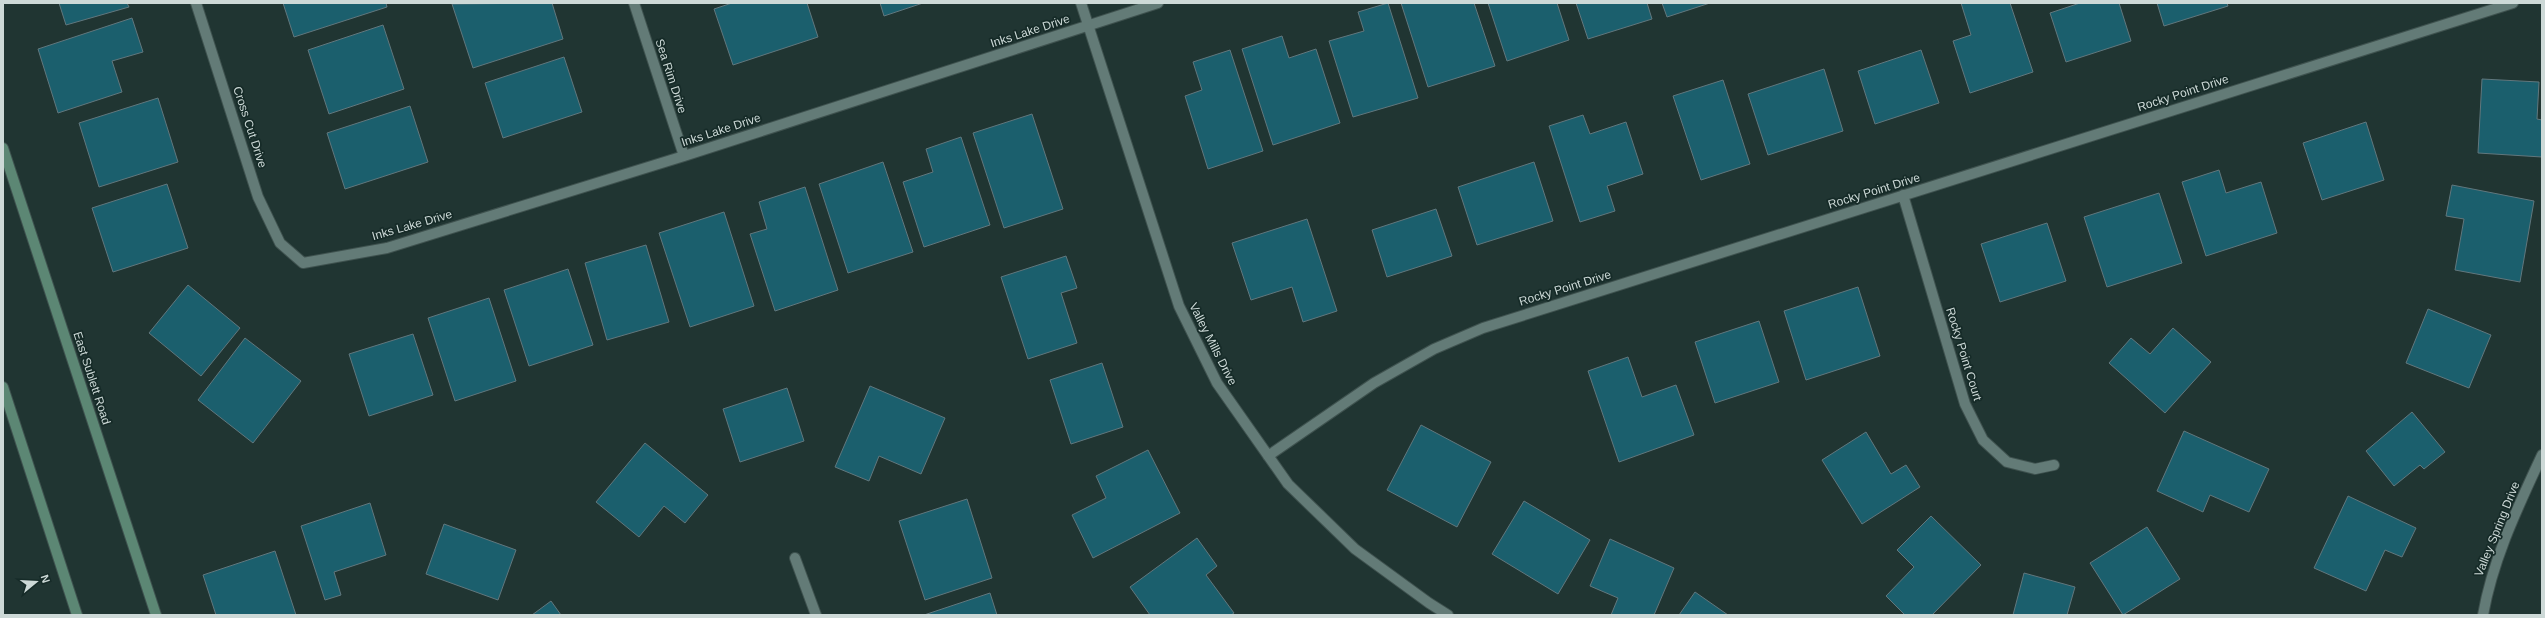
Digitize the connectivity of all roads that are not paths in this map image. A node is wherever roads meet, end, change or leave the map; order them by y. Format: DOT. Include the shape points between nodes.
graph roads {
  1 [pos="196,3"];
  2 [pos="634,3"];
  3 [pos="1081,3"];
  4 [pos="1158,3"];
  5 [pos="2513,3"];
  6 [pos="1088,26"];
  7 [pos="3,148"];
  8 [pos="684,156"];
  9 [pos="1903,196"];
  10 [pos="291,253"];
  11 [pos="3,388"];
  12 [pos="2542,455"];
  13 [pos="1268,456"];
  14 [pos="2054,465"];
  15 [pos="795,558"];
  16 [pos="77,615"];
  17 [pos="156,615"];
  18 [pos="816,615"];
  19 [pos="1448,615"];
  20 [pos="2483,615"];
  1 -- 10 [label="street, Cross Cut Drive" via="258,197 280,243"];
  2 -- 8 [label="street, Sea Rim Drive"];
  3 -- 6 [label="street, Valley Mills Drive"];
  4 -- 6 [label="street, Inks Lake Drive"];
  5 -- 9 [label="street, Rocky Point Drive"];
  6 -- 8 [label="street, Inks Lake Drive"];
  6 -- 13 [label="street, Valley Mills Drive" via="1179,306 1217,383"];
  7 -- 17 [label="main road, East Sublett Road"];
  8 -- 10 [label="street, Inks Lake Drive" via="387,248 303,263"];
  9 -- 13 [label="street, Rocky Point Drive" via="1482,328 1434,349 1374,383"];
  9 -- 14 [label="street, Rocky Point Court" via="1965,404 1982,440 2007,462 2035,469"];
  11 -- 16 [label="main road"];
  12 -- 20 [label="street, Valley Spring Drive" via="2510,526 2488,585"];
  13 -- 19 [label="street, Valley Mills Drive" via="1288,484 1355,549"];
  15 -- 18 [label="street"];
}
